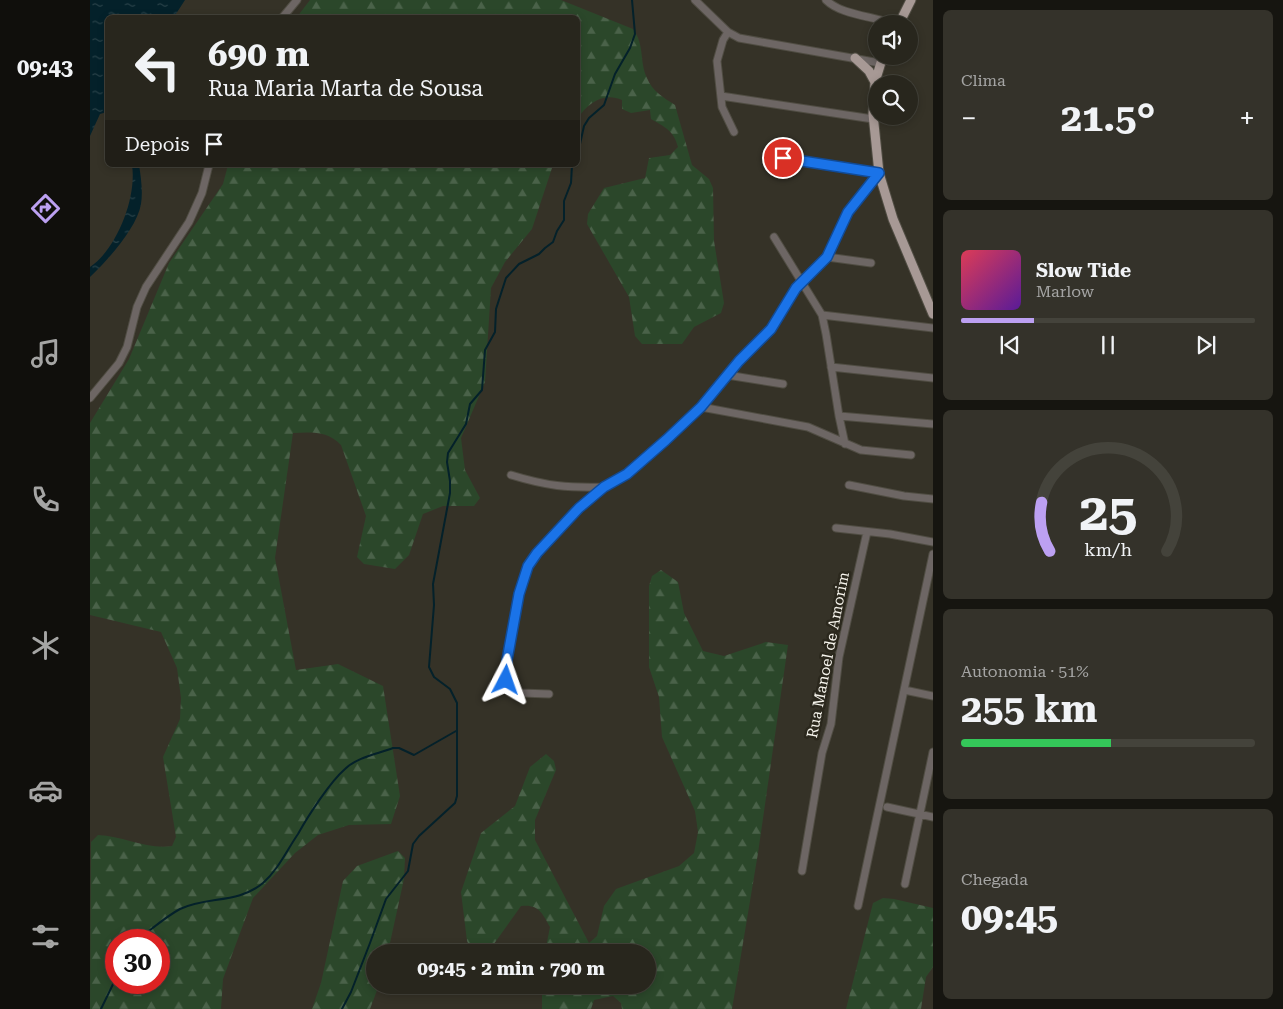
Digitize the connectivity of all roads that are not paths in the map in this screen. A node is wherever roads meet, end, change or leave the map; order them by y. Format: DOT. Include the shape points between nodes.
graph roads {
  1 [pos="297,0"];
  2 [pos="695,0"];
  3 [pos="826,0"];
  4 [pos="911,0"];
  5 [pos="835,3"];
  6 [pos="284,15"];
  7 [pos="868,15"];
  8 [pos="904,15"];
  9 [pos="728,32"];
  10 [pos="855,58"];
  11 [pos="868,59"];
  12 [pos="871,75"];
  13 [pos="721,96"];
  14 [pos="868,118"];
  15 [pos="874,125"];
  16 [pos="734,132"];
  17 [pos="783,158"];
  18 [pos="209,167"];
  19 [pos="879,173"];
  20 [pos="774,237"];
  21 [pos="827,257"];
  22 [pos="871,262"];
  23 [pos="802,283"];
  24 [pos="933,314"];
  25 [pos="822,315"];
  26 [pos="933,328"];
  27 [pos="831,367"];
  28 [pos="726,375"];
  29 [pos="933,378"];
  30 [pos="783,384"];
  31 [pos="90,398"];
  32 [pos="701,407"];
  33 [pos="839,416"];
  34 [pos="933,424"];
  35 [pos="845,444"];
  36 [pos="911,455"];
  37 [pos="511,475"];
  38 [pos="849,485"];
  39 [pos="604,487"];
  40 [pos="933,499"];
  41 [pos="836,528"];
  42 [pos="866,532"];
  43 [pos="933,542"];
  44 [pos="933,554"];
  45 [pos="909,691"];
  46 [pos="549,694"];
  47 [pos="933,696"];
  48 [pos="933,752"];
  49 [pos="887,808"];
  50 [pos="920,814"];
  51 [pos="933,817"];
  52 [pos="802,871"];
  53 [pos="905,884"];
  54 [pos="858,906"];
  1 -- 6 [label="street"];
  2 -- 9 [label="street"];
  3 -- 5 [label="street"];
  4 -- 8 [label="main road"];
  5 -- 7 [label="street"];
  9 -- 10 [label="street" via="746,40"];
  9 -- 13 [label="street" via="717,56"];
  10 -- 11 [label="street"];
  10 -- 12 [label="main road"];
  13 -- 14 [label="street"];
  13 -- 16 [label="street" via="722,107"];
  15 -- 19 [label="main road"];
  17 -- 19 [label="street"];
  18 -- 31 [label="street" via="202,194 189,222 146,286 119,363"];
  19 -- 21 [label="street" via="848,212"];
  19 -- 24 [label="main road" via="893,220"];
  20 -- 23 [label="street"];
  21 -- 22 [label="street"];
  21 -- 23 [label="street"];
  23 -- 25 [label="street"];
  23 -- 28 [label="street" via="771,329"];
  25 -- 26 [label="street"];
  25 -- 27 [label="street"];
  27 -- 29 [label="street"];
  27 -- 33 [label="street"];
  28 -- 30 [label="street"];
  28 -- 32 [label="street"];
  32 -- 35 [label="street" via="808,428"];
  32 -- 39 [label="street" via="627,474"];
  33 -- 34 [label="street"];
  33 -- 35 [label="street"];
  35 -- 36 [label="street" via="861,450"];
  37 -- 39 [label="street" via="563,488"];
  38 -- 40 [label="street"];
  39 -- 46 [label="street" via="579,508 537,553 523,578 506,680 512,689 521,693"];
  41 -- 42 [label="street"];
  42 -- 43 [label="street"];
  42 -- 52 [label="street, Rua Manoel de Amorim" via="839,657 831,724 822,753"];
  44 -- 54 [label="street"];
  45 -- 47 [label="street"];
  48 -- 50 [label="street"];
  49 -- 50 [label="street"];
  50 -- 51 [label="street"];
  50 -- 53 [label="street"];
}
